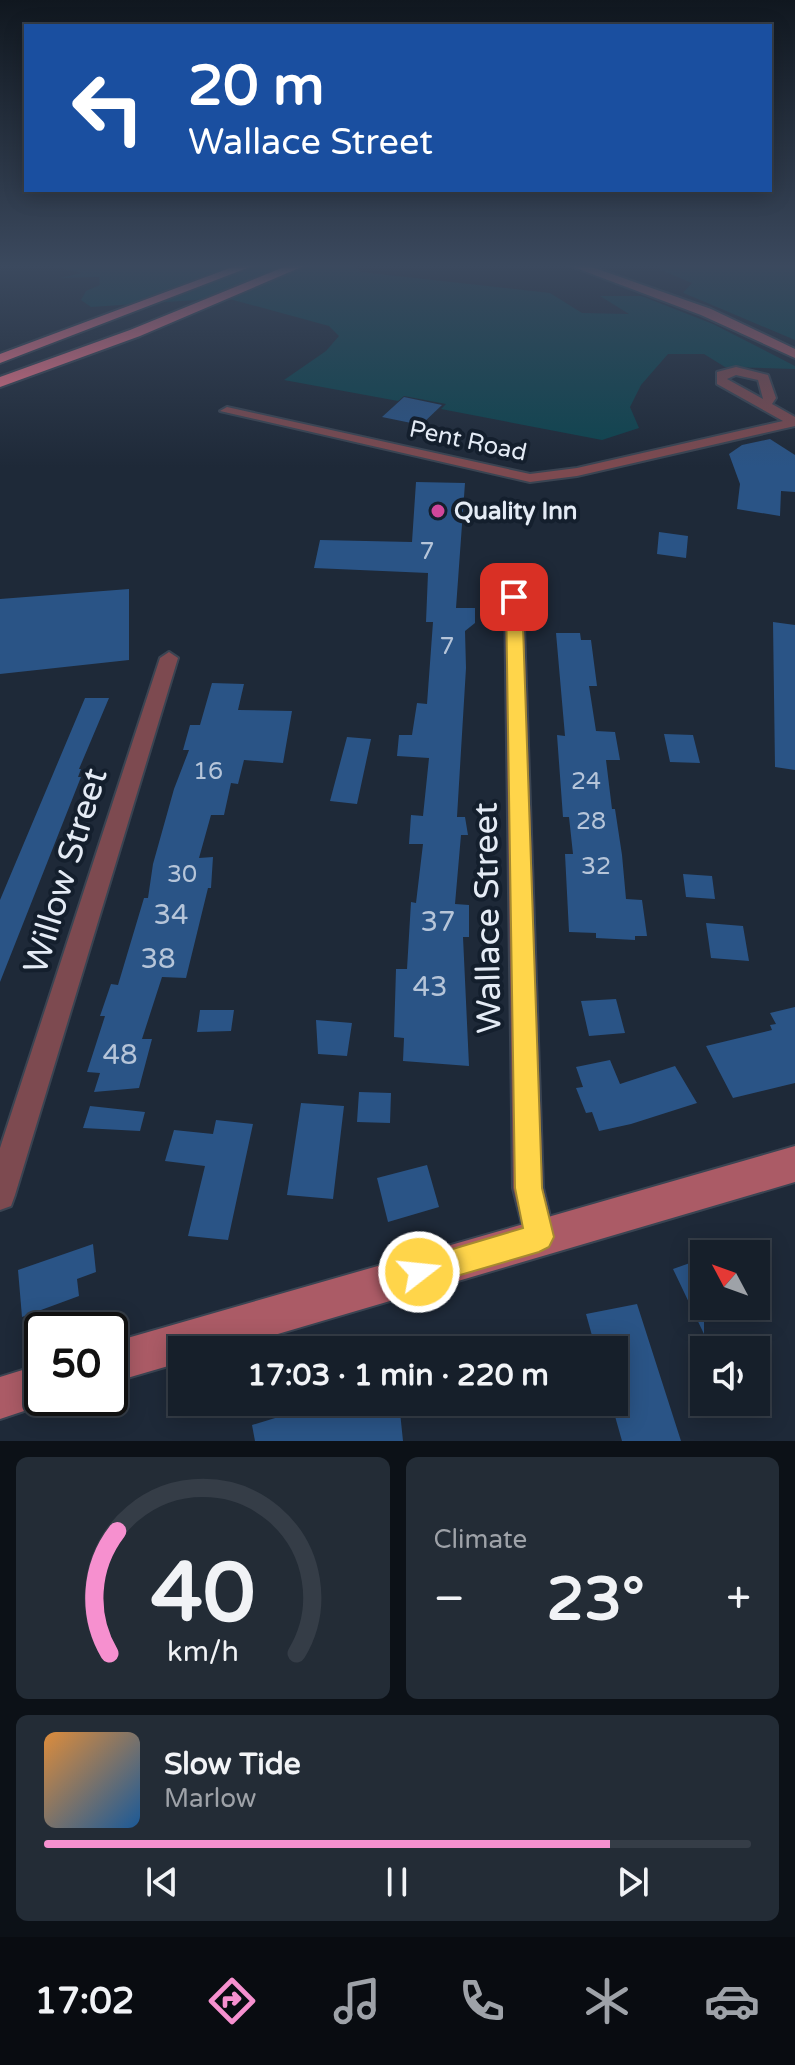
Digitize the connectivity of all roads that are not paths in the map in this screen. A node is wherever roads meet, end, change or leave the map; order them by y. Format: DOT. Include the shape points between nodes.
graph roads {
  1 [pos="73,332"];
  2 [pos="133,332"];
  3 [pos="749,332"];
  4 [pos="795,354"];
  5 [pos="0,359"];
  6 [pos="0,382"];
  7 [pos="765,405"];
  8 [pos="227,411"];
  9 [pos="794,422"];
  10 [pos="514,597"];
  11 [pos="169,658"];
  12 [pos="795,1164"];
  13 [pos="0,1195"];
  14 [pos="539,1237"];
  15 [pos="128,1358"];
  16 [pos="24,1391"];
  17 [pos="0,1398"];
  1 -- 5 [label="highway"];
  2 -- 6 [label="highway"];
  3 -- 4 [label="main road"];
  7 -- 9 [label="street"];
  8 -- 9 [label="street, Pent Road" via="530,478"];
  10 -- 14 [label="street, Wallace Street" via="528,1188"];
  11 -- 13 [label="street, Willow Street"];
  12 -- 14 [label="main road"];
  14 -- 15 [label="main road"];
  16 -- 17 [label="main road"];
}
